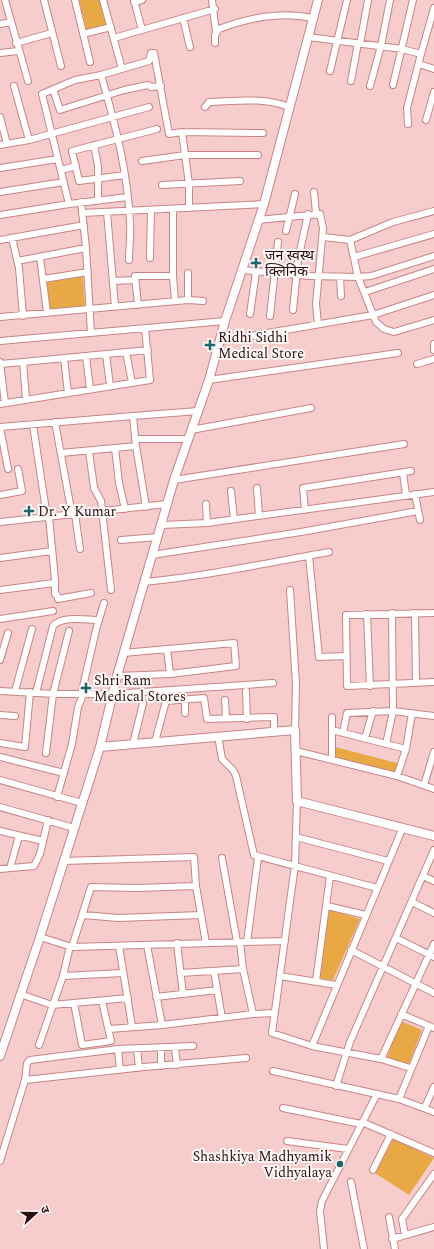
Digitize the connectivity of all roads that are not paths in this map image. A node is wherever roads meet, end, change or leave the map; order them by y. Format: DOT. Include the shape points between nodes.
graph roads {
  1 [pos="5,0"];
  2 [pos="44,0"];
  3 [pos="75,0"];
  4 [pos="103,0"];
  5 [pos="142,0"];
  6 [pos="212,0"];
  7 [pos="318,0"];
  8 [pos="347,0"];
  9 [pos="368,0"];
  10 [pos="390,0"];
  11 [pos="413,0"];
  12 [pos="134,1"];
  13 [pos="434,8"];
  14 [pos="215,9"];
  15 [pos="183,18"];
  16 [pos="312,18"];
  17 [pos="11,22"];
  18 [pos="0,24"];
  19 [pos="111,27"];
  20 [pos="142,30"];
  21 [pos="216,32"];
  22 [pos="52,33"];
  23 [pos="83,34"];
  24 [pos="308,37"];
  25 [pos="114,38"];
  26 [pos="338,41"];
  27 [pos="16,43"];
  28 [pos="215,43"];
  29 [pos="359,44"];
  30 [pos="381,46"];
  31 [pos="190,47"];
  32 [pos="402,49"];
  33 [pos="18,50"];
  34 [pos="0,53"];
  35 [pos="421,54"];
  36 [pos="90,62"];
  37 [pos="419,64"];
  38 [pos="61,66"];
  39 [pos="122,69"];
  40 [pos="434,69"];
  41 [pos="330,70"];
  42 [pos="101,75"];
  43 [pos="351,80"];
  44 [pos="28,81"];
  45 [pos="393,85"];
  46 [pos="14,86"];
  47 [pos="162,86"];
  48 [pos="370,86"];
  49 [pos="53,89"];
  50 [pos="434,92"];
  51 [pos="107,95"];
  52 [pos="149,107"];
  53 [pos="205,107"];
  54 [pos="289,107"];
  55 [pos="0,117"];
  56 [pos="113,117"];
  57 [pos="426,120"];
  58 [pos="408,124"];
  59 [pos="157,129"];
  60 [pos="182,132"];
  61 [pos="53,133"];
  62 [pos="263,133"];
  63 [pos="118,139"];
  64 [pos="29,140"];
  65 [pos="7,144"];
  66 [pos="0,145"];
  67 [pos="94,145"];
  68 [pos="185,155"];
  69 [pos="258,155"];
  70 [pos="58,159"];
  71 [pos="142,161"];
  72 [pos="76,166"];
  73 [pos="0,168"];
  74 [pos="61,170"];
  75 [pos="125,175"];
  76 [pos="98,179"];
  77 [pos="240,181"];
  78 [pos="64,182"];
  79 [pos="189,184"];
  80 [pos="162,185"];
  81 [pos="0,192"];
  82 [pos="314,192"];
  83 [pos="295,194"];
  84 [pos="128,197"];
  85 [pos="98,200"];
  86 [pos="81,202"];
  87 [pos="69,204"];
  88 [pos="264,204"];
  89 [pos="189,208"];
  90 [pos="173,209"];
  91 [pos="151,210"];
  92 [pos="434,211"];
  93 [pos="107,212"];
  94 [pos="130,212"];
  95 [pos="82,213"];
  96 [pos="316,213"];
  97 [pos="308,214"];
  98 [pos="0,215"];
  99 [pos="290,216"];
  100 [pos="258,220"];
  101 [pos="84,225"];
  102 [pos="286,231"];
  103 [pos="434,234"];
  104 [pos="323,237"];
  105 [pos="12,238"];
  106 [pos="0,240"];
  107 [pos="350,240"];
  108 [pos="278,242"];
  109 [pos="86,248"];
  110 [pos="434,256"];
  111 [pos="40,257"];
  112 [pos="354,257"];
  113 [pos="150,258"];
  114 [pos="129,260"];
  115 [pos="17,261"];
  116 [pos="434,268"];
  117 [pos="243,270"];
  118 [pos="88,272"];
  119 [pos="256,272"];
  120 [pos="188,273"];
  121 [pos="274,274"];
  122 [pos="296,275"];
  123 [pos="173,276"];
  124 [pos="319,276"];
  125 [pos="340,277"];
  126 [pos="358,277"];
  127 [pos="43,279"];
  128 [pos="135,280"];
  129 [pos="114,281"];
  130 [pos="365,292"];
  131 [pos="434,295"];
  132 [pos="341,296"];
  133 [pos="188,300"];
  134 [pos="203,300"];
  135 [pos="175,301"];
  136 [pos="138,305"];
  137 [pos="115,307"];
  138 [pos="90,309"];
  139 [pos="293,310"];
  140 [pos="47,312"];
  141 [pos="250,314"];
  142 [pos="373,315"];
  143 [pos="23,316"];
  144 [pos="270,316"];
  145 [pos="0,317"];
  146 [pos="434,320"];
  147 [pos="226,321"];
  148 [pos="318,324"];
  149 [pos="145,328"];
  150 [pos="91,333"];
  151 [pos="0,341"];
  152 [pos="221,341"];
  153 [pos="434,344"];
  154 [pos="148,350"];
  155 [pos="434,350"];
  156 [pos="126,352"];
  157 [pos="398,353"];
  158 [pos="106,354"];
  159 [pos="86,356"];
  160 [pos="64,358"];
  161 [pos="434,359"];
  162 [pos="23,362"];
  163 [pos="0,363"];
  164 [pos="417,364"];
  165 [pos="209,380"];
  166 [pos="132,383"];
  167 [pos="1,385"];
  168 [pos="110,386"];
  169 [pos="90,389"];
  170 [pos="68,393"];
  171 [pos="26,399"];
  172 [pos="2,403"];
  173 [pos="311,408"];
  174 [pos="198,411"];
  175 [pos="133,416"];
  176 [pos="55,422"];
  177 [pos="33,425"];
  178 [pos="0,427"];
  179 [pos="192,430"];
  180 [pos="135,439"];
  181 [pos="188,439"];
  182 [pos="404,444"];
  183 [pos="136,446"];
  184 [pos="115,448"];
  185 [pos="89,451"];
  186 [pos="61,453"];
  187 [pos="8,469"];
  188 [pos="18,469"];
  189 [pos="411,471"];
  190 [pos="403,473"];
  191 [pos="174,480"];
  192 [pos="257,488"];
  193 [pos="231,491"];
  194 [pos="434,492"];
  195 [pos="415,494"];
  196 [pos="0,495"];
  197 [pos="406,495"];
  198 [pos="167,504"];
  199 [pos="206,504"];
  200 [pos="146,507"];
  201 [pos="125,509"];
  202 [pos="305,510"];
  203 [pos="418,511"];
  204 [pos="103,512"];
  205 [pos="74,514"];
  206 [pos="259,516"];
  207 [pos="48,517"];
  208 [pos="234,519"];
  209 [pos="420,520"];
  210 [pos="0,522"];
  211 [pos="207,522"];
  212 [pos="162,525"];
  213 [pos="158,537"];
  214 [pos="121,540"];
  215 [pos="80,549"];
  216 [pos="52,551"];
  217 [pos="329,552"];
  218 [pos="152,555"];
  219 [pos="309,556"];
  220 [pos="0,558"];
  221 [pos="144,582"];
  222 [pos="54,583"];
  223 [pos="0,590"];
  224 [pos="111,590"];
  225 [pos="290,590"];
  226 [pos="91,593"];
  227 [pos="104,603"];
  228 [pos="53,611"];
  229 [pos="392,613"];
  230 [pos="415,613"];
  231 [pos="434,613"];
  232 [pos="367,614"];
  233 [pos="0,619"];
  234 [pos="99,620"];
  235 [pos="32,629"];
  236 [pos="69,631"];
  237 [pos="8,633"];
  238 [pos="167,649"];
  239 [pos="124,653"];
  240 [pos="347,656"];
  241 [pos="0,660"];
  242 [pos="170,674"];
  243 [pos="117,676"];
  244 [pos="434,682"];
  245 [pos="273,683"];
  246 [pos="416,683"];
  247 [pos="391,684"];
  248 [pos="370,686"];
  249 [pos="0,691"];
  250 [pos="15,691"];
  251 [pos="33,692"];
  252 [pos="246,692"];
  253 [pos="53,694"];
  254 [pos="112,694"];
  255 [pos="82,695"];
  256 [pos="185,700"];
  257 [pos="225,700"];
  258 [pos="143,703"];
  259 [pos="373,711"];
  260 [pos="392,711"];
  261 [pos="185,713"];
  262 [pos="412,713"];
  263 [pos="0,715"];
  264 [pos="15,716"];
  265 [pos="434,716"];
  266 [pos="332,717"];
  267 [pos="226,718"];
  268 [pos="247,718"];
  269 [pos="295,730"];
  270 [pos="332,730"];
  271 [pos="274,732"];
  272 [pos="343,733"];
  273 [pos="218,736"];
  274 [pos="365,738"];
  275 [pos="155,742"];
  276 [pos="0,743"];
  277 [pos="133,744"];
  278 [pos="386,744"];
  279 [pos="100,747"];
  280 [pos="406,749"];
  281 [pos="296,751"];
  282 [pos="434,752"];
  283 [pos="46,754"];
  284 [pos="0,757"];
  285 [pos="332,759"];
  286 [pos="64,773"];
  287 [pos="397,776"];
  288 [pos="0,780"];
  289 [pos="424,785"];
  290 [pos="434,789"];
  291 [pos="57,797"];
  292 [pos="297,801"];
  293 [pos="82,803"];
  294 [pos="0,807"];
  295 [pos="48,820"];
  296 [pos="402,827"];
  297 [pos="74,828"];
  298 [pos="0,831"];
  299 [pos="19,836"];
  300 [pos="434,836"];
  301 [pos="296,837"];
  302 [pos="43,841"];
  303 [pos="434,850"];
  304 [pos="222,858"];
  305 [pos="258,858"];
  306 [pos="63,861"];
  307 [pos="388,861"];
  308 [pos="295,866"];
  309 [pos="10,868"];
  310 [pos="0,869"];
  311 [pos="330,876"];
  312 [pos="423,876"];
  313 [pos="434,881"];
  314 [pos="196,886"];
  315 [pos="377,888"];
  316 [pos="412,902"];
  317 [pos="327,906"];
  318 [pos="434,913"];
  319 [pos="366,914"];
  320 [pos="83,915"];
  321 [pos="201,915"];
  322 [pos="40,937"];
  323 [pos="396,938"];
  324 [pos="285,941"];
  325 [pos="239,942"];
  326 [pos="247,942"];
  327 [pos="177,943"];
  328 [pos="206,943"];
  329 [pos="434,944"];
  330 [pos="147,945"];
  331 [pos="71,946"];
  332 [pos="118,946"];
  333 [pos="351,950"];
  334 [pos="432,955"];
  335 [pos="384,967"];
  336 [pos="243,969"];
  337 [pos="214,971"];
  338 [pos="180,972"];
  339 [pos="123,973"];
  340 [pos="63,976"];
  341 [pos="280,976"];
  342 [pos="316,981"];
  343 [pos="415,984"];
  344 [pos="336,985"];
  345 [pos="217,990"];
  346 [pos="434,993"];
  347 [pos="20,994"];
  348 [pos="183,994"];
  349 [pos="156,997"];
  350 [pos="128,998"];
  351 [pos="102,1001"];
  352 [pos="74,1003"];
  353 [pos="52,1005"];
  354 [pos="253,1014"];
  355 [pos="274,1014"];
  356 [pos="401,1014"];
  357 [pos="222,1018"];
  358 [pos="162,1025"];
  359 [pos="132,1026"];
  360 [pos="431,1027"];
  361 [pos="109,1029"];
  362 [pos="39,1045"];
  363 [pos="193,1046"];
  364 [pos="312,1046"];
  365 [pos="137,1048"];
  366 [pos="161,1048"];
  367 [pos="174,1048"];
  368 [pos="118,1049"];
  369 [pos="347,1052"];
  370 [pos="0,1056"];
  371 [pos="246,1058"];
  372 [pos="381,1059"];
  373 [pos="177,1065"];
  374 [pos="161,1066"];
  375 [pos="139,1068"];
  376 [pos="410,1068"];
  377 [pos="120,1070"];
  378 [pos="273,1071"];
  379 [pos="25,1080"];
  380 [pos="336,1086"];
  381 [pos="434,1087"];
  382 [pos="377,1094"];
  383 [pos="399,1099"];
  384 [pos="425,1107"];
  385 [pos="283,1108"];
  386 [pos="434,1112"];
  387 [pos="362,1123"];
  388 [pos="391,1134"];
  389 [pos="287,1141"];
  390 [pos="348,1149"];
  391 [pos="434,1153"];
  392 [pos="0,1161"];
  393 [pos="372,1170"];
  394 [pos="434,1174"];
  395 [pos="351,1182"];
  396 [pos="389,1217"];
  397 [pos="434,1227"];
  398 [pos="405,1235"];
  399 [pos="392,1239"];
  400 [pos="324,1249"];
  401 [pos="364,1249"];
  402 [pos="395,1249"];
  1 -- 17 [label="street"];
  2 -- 22 [label="street"];
  3 -- 23 [label="street"];
  4 -- 19 [label="street"];
  5 -- 12 [label="street"];
  6 -- 14 [label="street"];
  7 -- 16 [label="street"];
  8 -- 26 [label="street"];
  9 -- 29 [label="street"];
  10 -- 30 [label="street"];
  11 -- 32 [label="street"];
  12 -- 20 [label="street"];
  13 -- 35 [label="street"];
  14 -- 15 [label="street"];
  14 -- 21 [label="street"];
  15 -- 20 [label="street"];
  15 -- 31 [label="street"];
  16 -- 21 [label="street" via="271,16 225,27"];
  16 -- 24 [label="street"];
  17 -- 18 [label="street"];
  17 -- 27 [label="street"];
  19 -- 23 [label="street"];
  19 -- 25 [label="street"];
  20 -- 25 [label="street"];
  21 -- 28 [label="street"];
  22 -- 27 [label="street"];
  22 -- 38 [label="street"];
  23 -- 36 [label="street"];
  24 -- 26 [label="street"];
  24 -- 54 [label="street"];
  25 -- 39 [label="street"];
  26 -- 29 [label="street"];
  26 -- 41 [label="street"];
  27 -- 33 [label="street"];
  29 -- 30 [label="street"];
  29 -- 43 [label="street"];
  30 -- 32 [label="street"];
  30 -- 48 [label="street"];
  32 -- 35 [label="street"];
  32 -- 45 [label="street"];
  33 -- 34 [label="street"];
  33 -- 44 [label="street"];
  35 -- 37 [label="street"];
  37 -- 40 [label="street"];
  37 -- 58 [label="street" via="407,108"];
  39 -- 42 [label="street"];
  39 -- 47 [label="street" via="149,61 151,53 154,53"];
  42 -- 49 [label="street" via="75,80"];
  42 -- 51 [label="street"];
  46 -- 64 [label="street"];
  47 -- 51 [label="street" via="148,85"];
  47 -- 60 [label="street" via="169,134"];
  49 -- 51 [label="street" via="60,110"];
  49 -- 61 [label="street" via="42,94"];
  50 -- 57 [label="street"];
  51 -- 56 [label="street"];
  52 -- 56 [label="street"];
  53 -- 54 [label="street" via="209,102 268,100"];
  54 -- 88 [label="street"];
  55 -- 65 [label="street"];
  56 -- 61 [label="street"];
  56 -- 63 [label="street"];
  59 -- 63 [label="street"];
  60 -- 62 [label="street"];
  60 -- 68 [label="street"];
  61 -- 64 [label="street"];
  61 -- 70 [label="street"];
  63 -- 67 [label="street"];
  63 -- 75 [label="street"];
  64 -- 65 [label="street"];
  65 -- 66 [label="street"];
  67 -- 72 [label="street" via="72,151"];
  67 -- 76 [label="street"];
  68 -- 69 [label="street"];
  68 -- 71 [label="street"];
  68 -- 79 [label="street"];
  70 -- 73 [label="street"];
  70 -- 74 [label="street"];
  72 -- 74 [label="street"];
  72 -- 76 [label="street" via="79,181"];
  74 -- 78 [label="street"];
  75 -- 76 [label="street"];
  75 -- 84 [label="street"];
  76 -- 85 [label="street"];
  77 -- 79 [label="street"];
  78 -- 81 [label="street"];
  78 -- 87 [label="street"];
  79 -- 80 [label="street"];
  79 -- 89 [label="street"];
  82 -- 96 [label="street"];
  83 -- 99 [label="street"];
  84 -- 85 [label="street"];
  84 -- 94 [label="street"];
  85 -- 86 [label="street"];
  86 -- 87 [label="street"];
  86 -- 95 [label="street"];
  87 -- 98 [label="street"];
  88 -- 89 [label="street"];
  88 -- 100 [label="street"];
  89 -- 90 [label="street"];
  90 -- 91 [label="street"];
  90 -- 123 [label="street"];
  91 -- 94 [label="street"];
  91 -- 113 [label="street"];
  92 -- 107 [label="street" via="393,222"];
  93 -- 94 [label="street"];
  93 -- 95 [label="street"];
  93 -- 129 [label="street"];
  94 -- 114 [label="street"];
  95 -- 101 [label="street"];
  96 -- 97 [label="street"];
  96 -- 104 [label="street" via="320,214"];
  97 -- 99 [label="street"];
  97 -- 122 [label="street"];
  99 -- 100 [label="street"];
  99 -- 102 [label="street"];
  100 -- 117 [label="street"];
  101 -- 105 [label="street"];
  101 -- 109 [label="street"];
  103 -- 112 [label="street"];
  104 -- 107 [label="street"];
  104 -- 124 [label="street"];
  105 -- 106 [label="street"];
  105 -- 115 [label="street"];
  107 -- 112 [label="street"];
  108 -- 121 [label="street"];
  109 -- 111 [label="street"];
  109 -- 118 [label="street"];
  110 -- 126 [label="street" via="371,276"];
  111 -- 115 [label="street"];
  111 -- 127 [label="street"];
  112 -- 126 [label="street"];
  115 -- 143 [label="street"];
  116 -- 130 [label="street"];
  117 -- 119 [label="street"];
  117 -- 147 [label="street"];
  118 -- 127 [label="street"];
  118 -- 138 [label="street"];
  119 -- 121 [label="street"];
  119 -- 141 [label="street"];
  120 -- 133 [label="street"];
  121 -- 122 [label="street"];
  121 -- 144 [label="street"];
  122 -- 124 [label="street"];
  122 -- 139 [label="street"];
  123 -- 128 [label="street" via="135,276"];
  123 -- 135 [label="street"];
  124 -- 125 [label="street"];
  124 -- 148 [label="street" via="316,304"];
  125 -- 126 [label="street"];
  125 -- 132 [label="street"];
  126 -- 130 [label="street"];
  127 -- 140 [label="street"];
  128 -- 129 [label="street"];
  128 -- 136 [label="street"];
  129 -- 137 [label="street"];
  130 -- 142 [label="street"];
  131 -- 142 [label="street"];
  133 -- 134 [label="street"];
  133 -- 135 [label="street"];
  135 -- 136 [label="street"];
  136 -- 137 [label="street"];
  137 -- 138 [label="street"];
  138 -- 140 [label="street"];
  138 -- 150 [label="street"];
  140 -- 143 [label="street"];
  142 -- 146 [label="street" via="384,329 394,332"];
  142 -- 148 [label="street"];
  143 -- 145 [label="street"];
  147 -- 149 [label="street"];
  147 -- 152 [label="street"];
  148 -- 152 [label="street"];
  149 -- 150 [label="street"];
  149 -- 154 [label="street"];
  150 -- 151 [label="street"];
  152 -- 165 [label="street"];
  153 -- 155 [label="street"];
  154 -- 156 [label="street"];
  154 -- 166 [label="street" via="150,380"];
  156 -- 158 [label="street"];
  156 -- 166 [label="street"];
  157 -- 165 [label="street"];
  158 -- 159 [label="street"];
  158 -- 168 [label="street"];
  159 -- 160 [label="street"];
  159 -- 169 [label="street"];
  160 -- 162 [label="street"];
  160 -- 170 [label="street"];
  161 -- 164 [label="street"];
  162 -- 163 [label="street"];
  162 -- 171 [label="street"];
  163 -- 167 [label="street"];
  165 -- 174 [label="street"];
  166 -- 168 [label="street"];
  167 -- 172 [label="street"];
  168 -- 169 [label="street"];
  169 -- 170 [label="street"];
  170 -- 171 [label="street"];
  171 -- 172 [label="street"];
  173 -- 179 [label="street"];
  174 -- 175 [label="street"];
  174 -- 179 [label="street"];
  175 -- 176 [label="street"];
  175 -- 180 [label="street"];
  176 -- 177 [label="street"];
  176 -- 186 [label="street"];
  177 -- 178 [label="street"];
  177 -- 207 [label="street"];
  178 -- 187 [label="street"];
  179 -- 181 [label="street"];
  180 -- 181 [label="street"];
  180 -- 183 [label="street"];
  181 -- 191 [label="street"];
  182 -- 191 [label="street"];
  183 -- 184 [label="street"];
  183 -- 200 [label="street"];
  184 -- 185 [label="street"];
  184 -- 201 [label="street"];
  185 -- 186 [label="street"];
  185 -- 204 [label="street" via="94,488 101,498"];
  186 -- 205 [label="street"];
  188 -- 196 [label="street" via="22,491"];
  189 -- 190 [label="street"];
  190 -- 197 [label="street"];
  190 -- 202 [label="street" via="303,488"];
  191 -- 198 [label="street"];
  192 -- 206 [label="street"];
  193 -- 208 [label="street"];
  194 -- 195 [label="street"];
  195 -- 197 [label="street"];
  195 -- 203 [label="street"];
  197 -- 202 [label="street"];
  198 -- 200 [label="street"];
  198 -- 212 [label="street"];
  199 -- 211 [label="street"];
  200 -- 201 [label="street"];
  201 -- 204 [label="street"];
  202 -- 206 [label="street"];
  203 -- 209 [label="street"];
  203 -- 218 [label="street"];
  204 -- 205 [label="street"];
  204 -- 224 [label="street"];
  205 -- 207 [label="street"];
  205 -- 215 [label="street"];
  206 -- 208 [label="street"];
  207 -- 210 [label="street"];
  207 -- 216 [label="street"];
  208 -- 211 [label="street"];
  211 -- 212 [label="street"];
  212 -- 213 [label="street"];
  213 -- 214 [label="street"];
  213 -- 218 [label="street"];
  216 -- 220 [label="street"];
  216 -- 222 [label="street"];
  217 -- 219 [label="street"];
  218 -- 221 [label="street"];
  219 -- 221 [label="street" via="207,575"];
  219 -- 240 [label="street" via="319,657"];
  221 -- 239 [label="street"];
  222 -- 223 [label="street"];
  222 -- 226 [label="street" via="58,599"];
  225 -- 269 [label="street" via="296,684"];
  227 -- 234 [label="street"];
  228 -- 233 [label="street"];
  229 -- 230 [label="street"];
  229 -- 232 [label="street"];
  229 -- 247 [label="street"];
  230 -- 231 [label="street"];
  230 -- 246 [label="street"];
  232 -- 240 [label="street" via="346,614"];
  232 -- 248 [label="street"];
  234 -- 251 [label="street" via="63,620 53,626"];
  234 -- 255 [label="street"];
  235 -- 250 [label="street"];
  236 -- 253 [label="street"];
  237 -- 241 [label="street"];
  238 -- 239 [label="street"];
  238 -- 242 [label="street"];
  238 -- 242 [label="street" via="234,643 236,666"];
  239 -- 243 [label="street"];
  240 -- 248 [label="street" via="347,686"];
  242 -- 243 [label="street"];
  243 -- 254 [label="street"];
  244 -- 246 [label="street"];
  245 -- 254 [label="street"];
  246 -- 247 [label="street"];
  247 -- 248 [label="street"];
  247 -- 260 [label="street"];
  249 -- 250 [label="street"];
  250 -- 251 [label="street"];
  251 -- 253 [label="street"];
  251 -- 276 [label="street" via="25,747"];
  252 -- 268 [label="street"];
  253 -- 255 [label="street"];
  253 -- 283 [label="street"];
  254 -- 255 [label="street"];
  254 -- 279 [label="street"];
  255 -- 286 [label="street"];
  256 -- 261 [label="street"];
  256 -- 267 [label="street" via="204,698 207,719"];
  256 -- 275 [label="street" via="166,701"];
  257 -- 267 [label="street"];
  258 -- 277 [label="street"];
  259 -- 260 [label="street"];
  259 -- 272 [label="street" via="347,712"];
  259 -- 274 [label="street"];
  260 -- 262 [label="street"];
  260 -- 278 [label="street"];
  262 -- 265 [label="street"];
  262 -- 280 [label="street"];
  263 -- 264 [label="street"];
  266 -- 270 [label="street"];
  267 -- 268 [label="street"];
  268 -- 271 [label="street" via="274,718"];
  269 -- 271 [label="street"];
  269 -- 281 [label="street"];
  270 -- 272 [label="street"];
  270 -- 285 [label="street"];
  271 -- 273 [label="street"];
  272 -- 274 [label="street"];
  273 -- 275 [label="street"];
  273 -- 305 [label="street" via="222,760 236,776 253,854"];
  274 -- 278 [label="street"];
  275 -- 277 [label="street"];
  277 -- 279 [label="street"];
  278 -- 280 [label="street"];
  279 -- 293 [label="street"];
  280 -- 287 [label="street"];
  281 -- 285 [label="street"];
  281 -- 292 [label="street"];
  282 -- 289 [label="street"];
  284 -- 286 [label="street"];
  285 -- 287 [label="street"];
  286 -- 291 [label="street"];
  287 -- 289 [label="street"];
  288 -- 291 [label="street"];
  289 -- 290 [label="street"];
  291 -- 293 [label="street"];
  292 -- 296 [label="street"];
  292 -- 301 [label="street"];
  293 -- 297 [label="street"];
  294 -- 295 [label="street"];
  295 -- 297 [label="street"];
  295 -- 302 [label="street"];
  296 -- 300 [label="street"];
  296 -- 307 [label="street"];
  297 -- 306 [label="street"];
  298 -- 299 [label="street"];
  299 -- 302 [label="street"];
  299 -- 309 [label="street"];
  301 -- 307 [label="street"];
  301 -- 308 [label="street"];
  302 -- 309 [label="street" via="34,866"];
  303 -- 312 [label="street"];
  304 -- 325 [label="street"];
  305 -- 308 [label="street"];
  305 -- 326 [label="street"];
  306 -- 314 [label="street" via="194,857"];
  306 -- 322 [label="street"];
  307 -- 315 [label="street"];
  308 -- 311 [label="street"];
  308 -- 324 [label="street"];
  309 -- 310 [label="street"];
  311 -- 315 [label="street"];
  311 -- 317 [label="street"];
  312 -- 313 [label="street"];
  312 -- 316 [label="street"];
  314 -- 320 [label="street" via="90,887"];
  314 -- 321 [label="street"];
  315 -- 319 [label="street"];
  316 -- 318 [label="street"];
  316 -- 323 [label="street"];
  317 -- 319 [label="street"];
  317 -- 342 [label="street"];
  319 -- 333 [label="street"];
  320 -- 321 [label="street" via="118,918"];
  320 -- 331 [label="street"];
  321 -- 328 [label="street"];
  322 -- 331 [label="street"];
  322 -- 347 [label="street"];
  323 -- 334 [label="street"];
  323 -- 335 [label="street"];
  324 -- 326 [label="street"];
  324 -- 341 [label="street"];
  325 -- 326 [label="street"];
  325 -- 328 [label="street"];
  325 -- 336 [label="street"];
  327 -- 328 [label="street"];
  327 -- 330 [label="street"];
  327 -- 338 [label="street"];
  329 -- 334 [label="street"];
  330 -- 332 [label="street"];
  330 -- 349 [label="street"];
  331 -- 332 [label="street"];
  331 -- 340 [label="street"];
  332 -- 339 [label="street"];
  333 -- 335 [label="street"];
  333 -- 344 [label="street"];
  334 -- 343 [label="street"];
  335 -- 343 [label="street"];
  335 -- 369 [label="street"];
  336 -- 337 [label="street"];
  336 -- 354 [label="street"];
  337 -- 338 [label="street"];
  337 -- 345 [label="street"];
  338 -- 348 [label="street"];
  339 -- 340 [label="street"];
  339 -- 350 [label="street"];
  340 -- 353 [label="street"];
  341 -- 342 [label="street"];
  341 -- 355 [label="street"];
  342 -- 344 [label="street"];
  343 -- 346 [label="street"];
  343 -- 356 [label="street"];
  344 -- 364 [label="street"];
  345 -- 348 [label="street"];
  345 -- 357 [label="street"];
  347 -- 353 [label="street"];
  347 -- 370 [label="street"];
  348 -- 349 [label="street"];
  349 -- 358 [label="street"];
  350 -- 351 [label="street"];
  350 -- 359 [label="street"];
  351 -- 352 [label="street"];
  351 -- 361 [label="street"];
  352 -- 353 [label="street"];
  352 -- 361 [label="street" via="82,1046 111,1041"];
  353 -- 362 [label="street"];
  354 -- 355 [label="street"];
  354 -- 357 [label="street"];
  355 -- 364 [label="street" via="272,1033"];
  356 -- 360 [label="street"];
  356 -- 372 [label="street"];
  357 -- 358 [label="street"];
  358 -- 359 [label="street"];
  359 -- 361 [label="street"];
  360 -- 376 [label="street"];
  363 -- 367 [label="street"];
  364 -- 369 [label="street"];
  365 -- 366 [label="street"];
  365 -- 368 [label="street"];
  365 -- 375 [label="street"];
  366 -- 367 [label="street"];
  366 -- 374 [label="street"];
  367 -- 373 [label="street"];
  368 -- 377 [label="street"];
  368 -- 379 [label="street" via="30,1060 27,1063"];
  369 -- 372 [label="street"];
  369 -- 380 [label="street"];
  371 -- 373 [label="street"];
  372 -- 376 [label="street"];
  373 -- 374 [label="street"];
  374 -- 375 [label="street"];
  375 -- 377 [label="street"];
  376 -- 383 [label="street"];
  377 -- 379 [label="street"];
  378 -- 380 [label="street"];
  379 -- 392 [label="street"];
  380 -- 382 [label="street"];
  381 -- 384 [label="street"];
  382 -- 383 [label="street"];
  382 -- 387 [label="street"];
  383 -- 384 [label="street"];
  384 -- 386 [label="street"];
  385 -- 387 [label="street"];
  387 -- 388 [label="street"];
  387 -- 390 [label="street"];
  388 -- 391 [label="street"];
  388 -- 393 [label="street"];
  389 -- 390 [label="street"];
  390 -- 400 [label="street" via="322,1201 320,1211"];
  394 -- 398 [label="street" via="402,1219"];
  395 -- 401 [label="street"];
  396 -- 399 [label="street"];
  397 -- 398 [label="street"];
  398 -- 399 [label="street"];
  399 -- 402 [label="street"];
}
